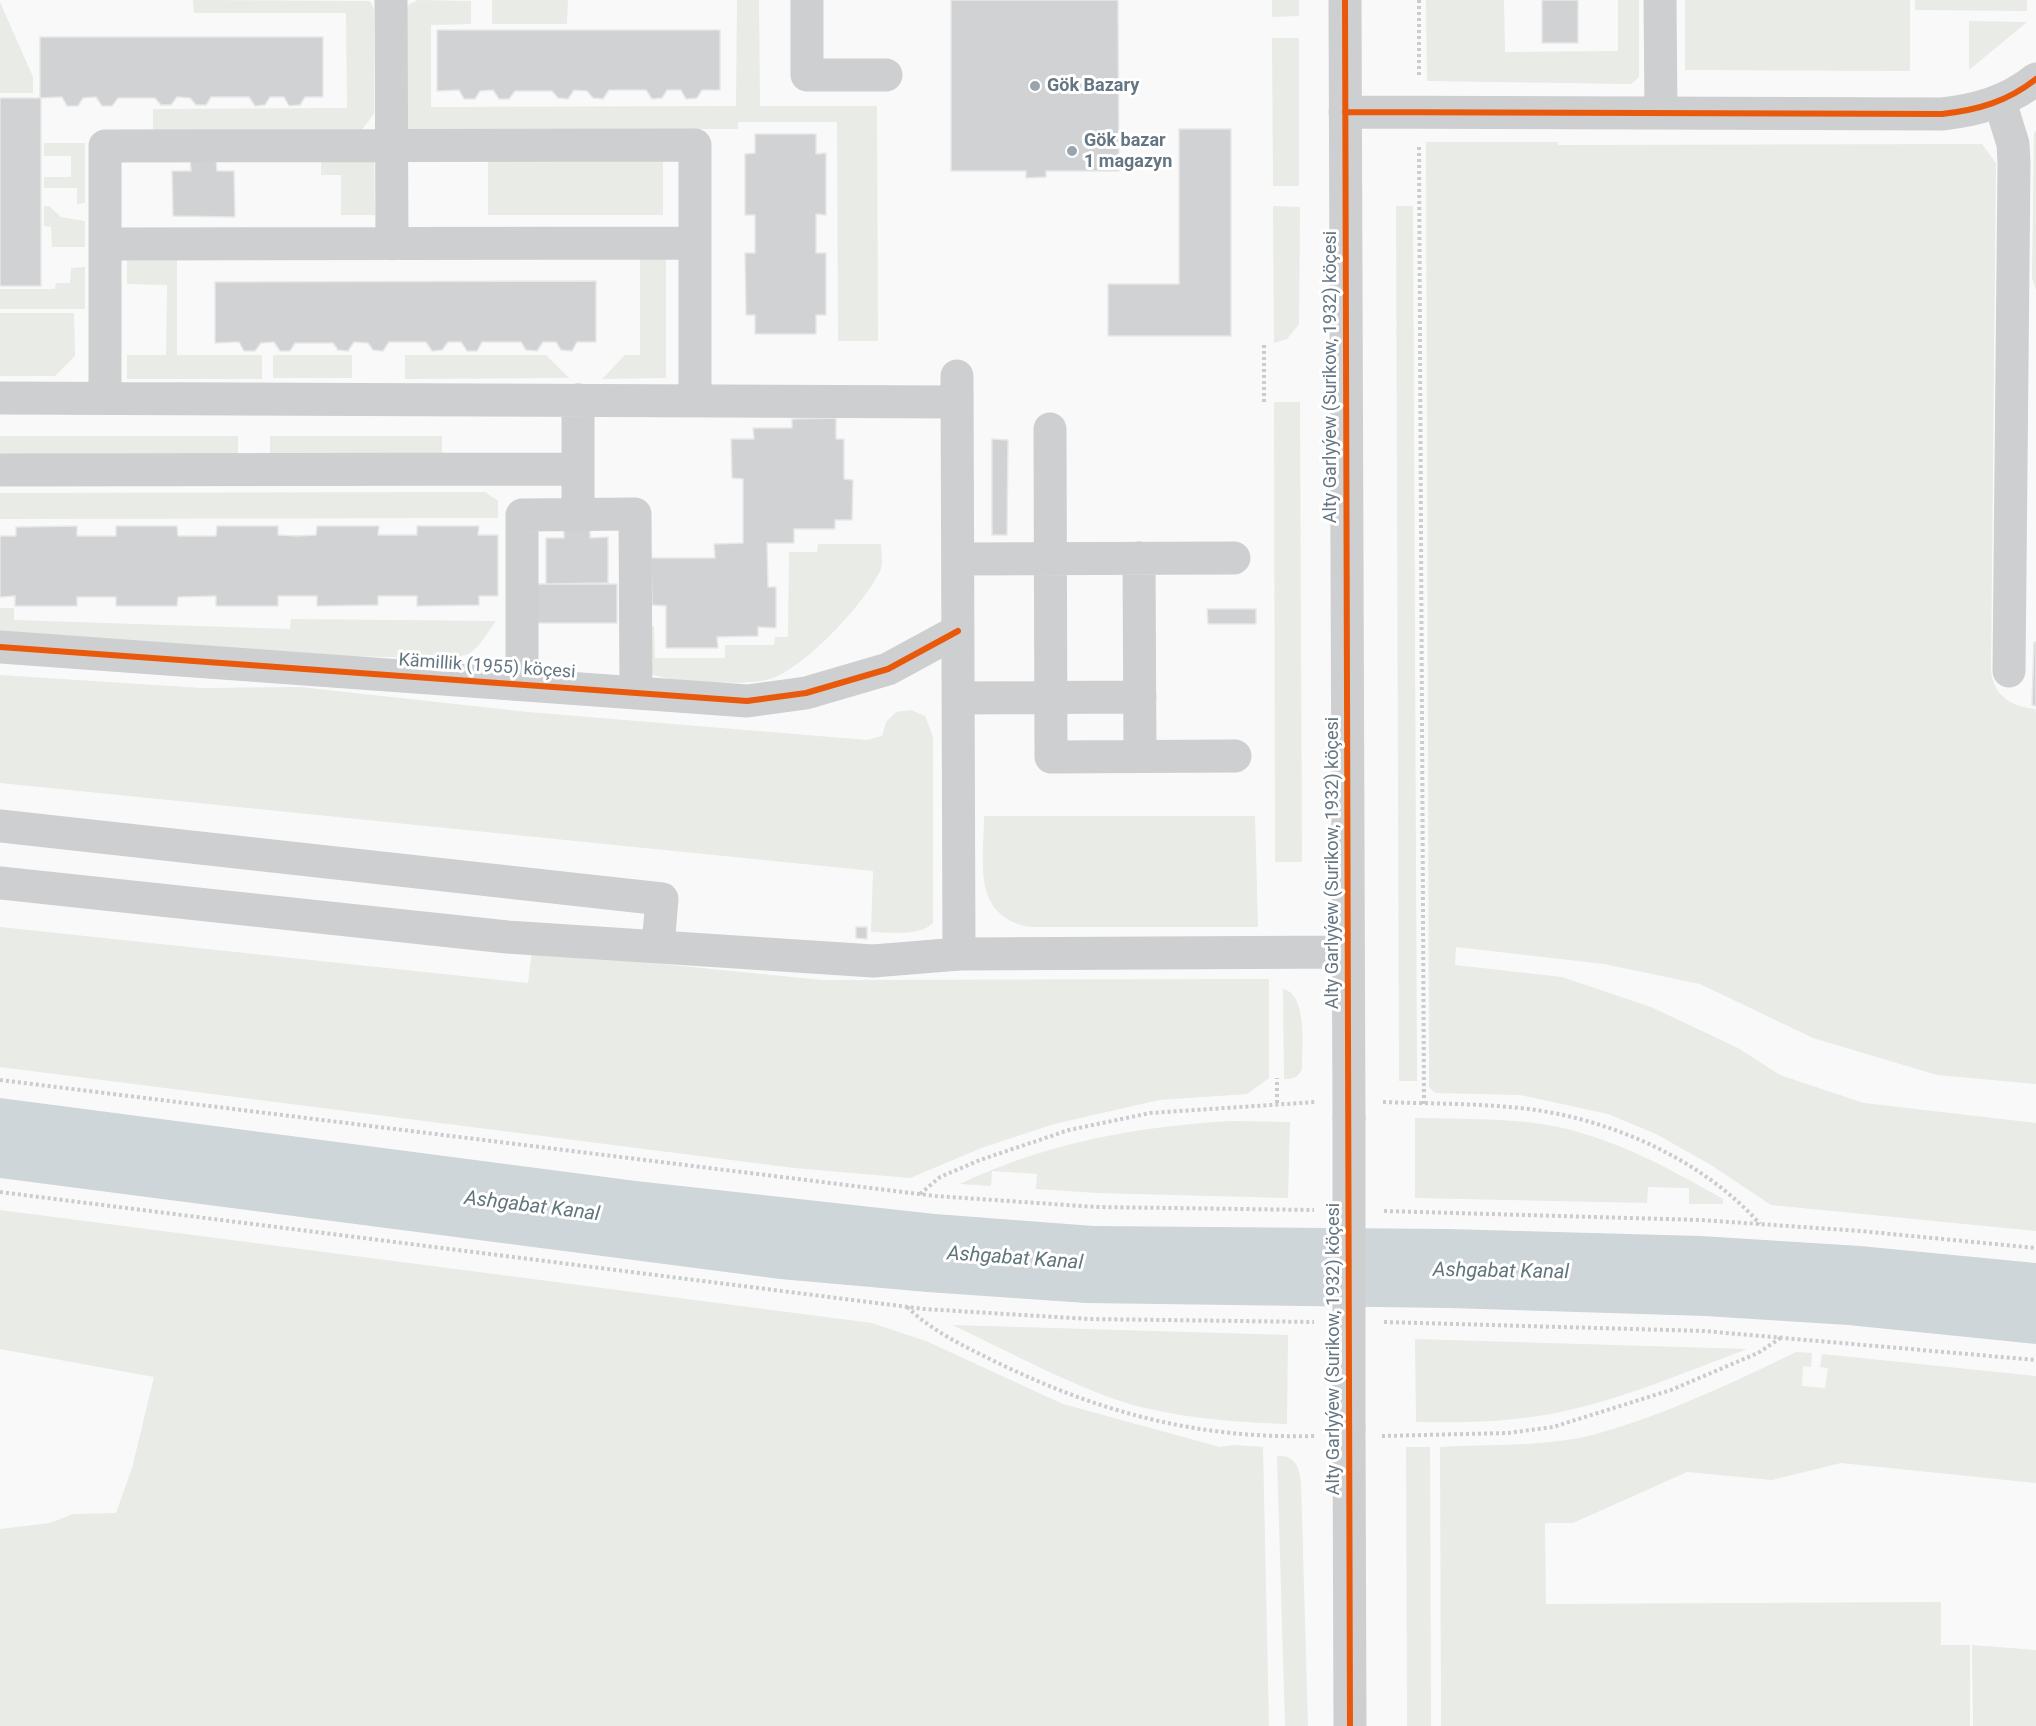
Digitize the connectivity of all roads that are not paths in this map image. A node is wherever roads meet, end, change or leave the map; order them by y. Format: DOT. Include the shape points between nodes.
graph roads {
  1 [pos="391,0"];
  2 [pos="807,0"];
  3 [pos="1345,0"];
  4 [pos="1660,0"];
  5 [pos="886,75"];
  6 [pos="2036,79"];
  7 [pos="2000,102"];
  8 [pos="1345,112"];
  9 [pos="1661,113"];
  10 [pos="392,146"];
  11 [pos="695,243"];
  12 [pos="105,244"];
  13 [pos="392,244"];
  14 [pos="0,398"];
  15 [pos="105,398"];
  16 [pos="578,400"];
  17 [pos="695,401"];
  18 [pos="1050,429"];
  19 [pos="578,469"];
  20 [pos="0,470"];
  21 [pos="578,515"];
  22 [pos="1051,558"];
  23 [pos="1139,558"];
  24 [pos="1234,558"];
  25 [pos="958,559"];
  26 [pos="958,631"];
  27 [pos="0,647"];
  28 [pos="2009,671"];
  29 [pos="522,684"];
  30 [pos="636,693"];
  31 [pos="1140,697"];
  32 [pos="958,698"];
  33 [pos="1051,698"];
  34 [pos="1140,756"];
  35 [pos="1235,756"];
  36 [pos="0,825"];
  37 [pos="0,883"];
  38 [pos="658,946"];
  39 [pos="1348,952"];
  40 [pos="959,954"];
  41 [pos="1350,1726"];
  1 -- 10 [label="street"];
  2 -- 5 [label="street" via="807,75"];
  3 -- 8 [label="street, Alty Garlyýew (Surikow, 1932) köçesi"];
  4 -- 9 [label="street"];
  6 -- 7 [label="street"];
  7 -- 9 [label="street" via="1972,111 1942,114"];
  7 -- 28 [label="street" via="2013,144 2014,163"];
  8 -- 9 [label="street"];
  8 -- 39 [label="street, Alty Garlyýew (Surikow, 1932) köçesi"];
  10 -- 11 [label="street" via="695,145"];
  10 -- 12 [label="street" via="105,146"];
  10 -- 13 [label="street"];
  11 -- 13 [label="street"];
  11 -- 17 [label="street"];
  12 -- 13 [label="street"];
  12 -- 15 [label="street"];
  14 -- 15 [label="street"];
  15 -- 16 [label="street"];
  16 -- 17 [label="street"];
  16 -- 19 [label="street"];
  17 -- 25 [label="street" via="957,389"];
  18 -- 22 [label="street"];
  19 -- 20 [label="street"];
  19 -- 21 [label="street"];
  21 -- 29 [label="street" via="522,515"];
  21 -- 30 [label="street" via="635,514"];
  22 -- 23 [label="street"];
  22 -- 25 [label="street"];
  22 -- 33 [label="street"];
  23 -- 24 [label="street"];
  23 -- 31 [label="street"];
  25 -- 26 [label="street"];
  26 -- 30 [label="street, Kämillik (1955) köçesi" via="888,669 806,693 747,700"];
  26 -- 32 [label="street"];
  27 -- 29 [label="street, Kämillik (1955) köçesi"];
  29 -- 30 [label="street, Kämillik (1955) köçesi"];
  31 -- 33 [label="street"];
  31 -- 34 [label="street"];
  32 -- 33 [label="street"];
  32 -- 40 [label="street"];
  33 -- 34 [label="street" via="1051,757"];
  34 -- 35 [label="street"];
  36 -- 38 [label="street" via="662,898"];
  37 -- 38 [label="street" via="507,937"];
  38 -- 40 [label="street" via="873,961"];
  39 -- 40 [label="street"];
  39 -- 41 [label="street, Alty Garlyýew (Surikow, 1932) köçesi, bridge"];
}
